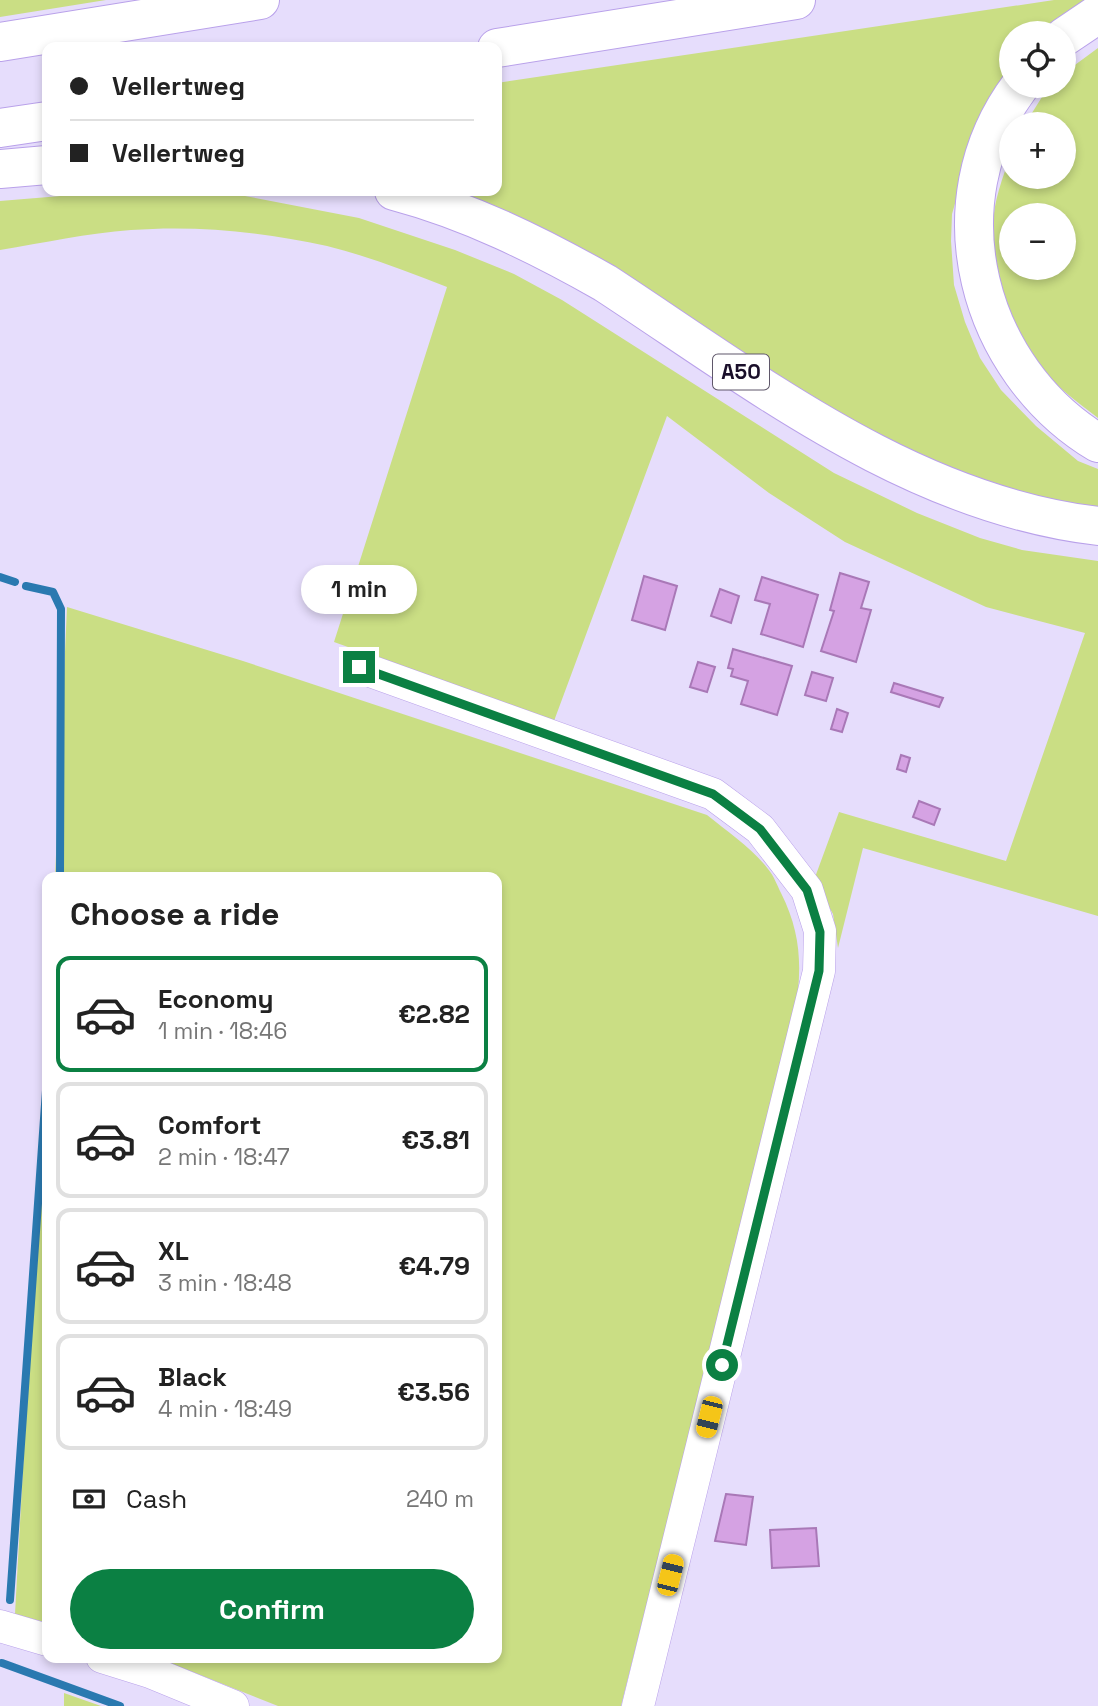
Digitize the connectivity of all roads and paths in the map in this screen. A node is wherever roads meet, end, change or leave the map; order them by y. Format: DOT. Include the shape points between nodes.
graph roads {
  1 [pos="260,0"];
  2 [pos="796,0"];
  3 [pos="1098,13"];
  4 [pos="1076,29"];
  5 [pos="0,42"];
  6 [pos="502,47"];
  7 [pos="1014,98"];
  8 [pos="42,122"];
  9 [pos="0,128"];
  10 [pos="42,165"];
  11 [pos="0,169"];
  12 [pos="410,196"];
  13 [pos="1098,443"];
  14 [pos="1098,526"];
  15 [pos="359,667"];
  16 [pos="0,1626"];
  17 [pos="42,1639"];
  18 [pos="121,1663"];
  19 [pos="233,1706"];
  20 [pos="638,1706"];
  1 -- 5 [label="highway"];
  2 -- 6 [label="highway"];
  3 -- 4 [label="highway"];
  7 -- 13 [label="highway" via="992,138 978,187 975,238 982,289 999,337 1026,380 1061,418"];
  8 -- 9 [label="highway"];
  10 -- 11 [label="highway"];
  12 -- 14 [label="highway, A50" via="454,210 579,268 799,410 901,467 951,490 1046,517"];
  15 -- 20 [label="street" via="713,794 760,829 807,890 820,932 819,971"];
  16 -- 17 [label="street"];
  18 -- 19 [label="street"];
}
